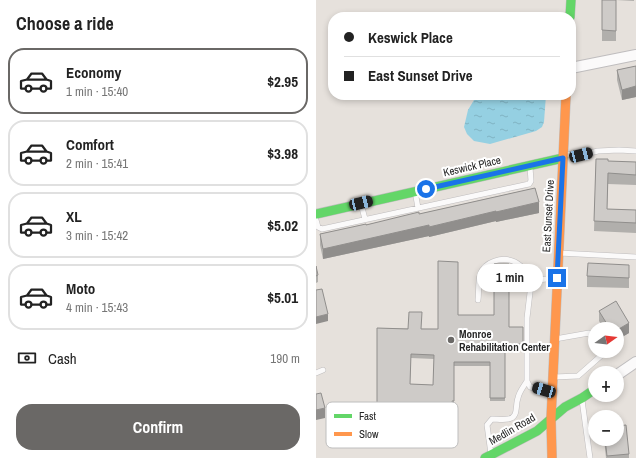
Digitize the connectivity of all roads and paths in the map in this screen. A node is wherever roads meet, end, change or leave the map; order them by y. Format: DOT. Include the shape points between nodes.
graph roads {
  1 [pos="571,0"];
  2 [pos="570,12"];
  3 [pos="636,55"];
  4 [pos="576,67"];
  5 [pos="566,100"];
  6 [pos="636,151"];
  7 [pos="563,156"];
  8 [pos="530,166"];
  9 [pos="414,191"];
  10 [pos="361,203"];
  11 [pos="418,208"];
  12 [pos="316,214"];
  13 [pos="316,220"];
  14 [pos="365,220"];
  15 [pos="317,227"];
  16 [pos="558,253"];
  17 [pos="636,257"];
  18 [pos="557,278"];
  19 [pos="537,280"];
  20 [pos="478,300"];
  21 [pos="588,333"];
  22 [pos="554,339"];
  23 [pos="598,358"];
  24 [pos="636,362"];
  25 [pos="323,370"];
  26 [pos="624,370"];
  27 [pos="316,373"];
  28 [pos="552,377"];
  29 [pos="527,381"];
  30 [pos="552,392"];
  31 [pos="588,394"];
  32 [pos="582,398"];
  33 [pos="551,419"];
  34 [pos="488,456"];
  35 [pos="552,458"];
  36 [pos="590,458"];
  1 -- 2 [label="street"];
  3 -- 4 [label="street"];
  5 -- 7 [label="street, East Sunset Drive"];
  6 -- 7 [label="lane" via="598,151"];
  7 -- 8 [label="street, Keswick Place"];
  7 -- 16 [label="street, East Sunset Drive"];
  8 -- 9 [label="street, Keswick Place"];
  8 -- 11 [label="lane" via="529,184"];
  9 -- 10 [label="street, Keswick Place"];
  9 -- 11 [label="lane"];
  10 -- 12 [label="street, Keswick Place"];
  10 -- 14 [label="lane"];
  11 -- 14 [label="lane"];
  13 -- 15 [label="lane"];
  14 -- 15 [label="lane" via="322,229"];
  16 -- 17 [label="lane"];
  16 -- 18 [label="street, East Sunset Drive"];
  18 -- 19 [label="lane"];
  18 -- 22 [label="street, East Sunset Drive"];
  19 -- 20 [label="lane" via="514,262 498,260 489,263 480,274"];
  19 -- 29 [label="lane" via="531,284 527,318"];
  21 -- 22 [label="lane"];
  22 -- 28 [label="street, East Sunset Drive"];
  23 -- 28 [label="lane" via="578,376"];
  24 -- 26 [label="street"];
  25 -- 27 [label="lane"];
  28 -- 30 [label="street, East Sunset Drive"];
  29 -- 30 [label="lane" via="530,387"];
  29 -- 34 [label="lane" via="518,398 513,418 492,419 487,425"];
  30 -- 33 [label="street, East Sunset Drive"];
  31 -- 32 [label="street, Medlin Road"];
  32 -- 33 [label="street, Medlin Road" via="565,407"];
  32 -- 36 [label="lane"];
  33 -- 34 [label="street, Medlin Road" via="537,431"];
  33 -- 35 [label="street, East Sunset Drive"];
}
